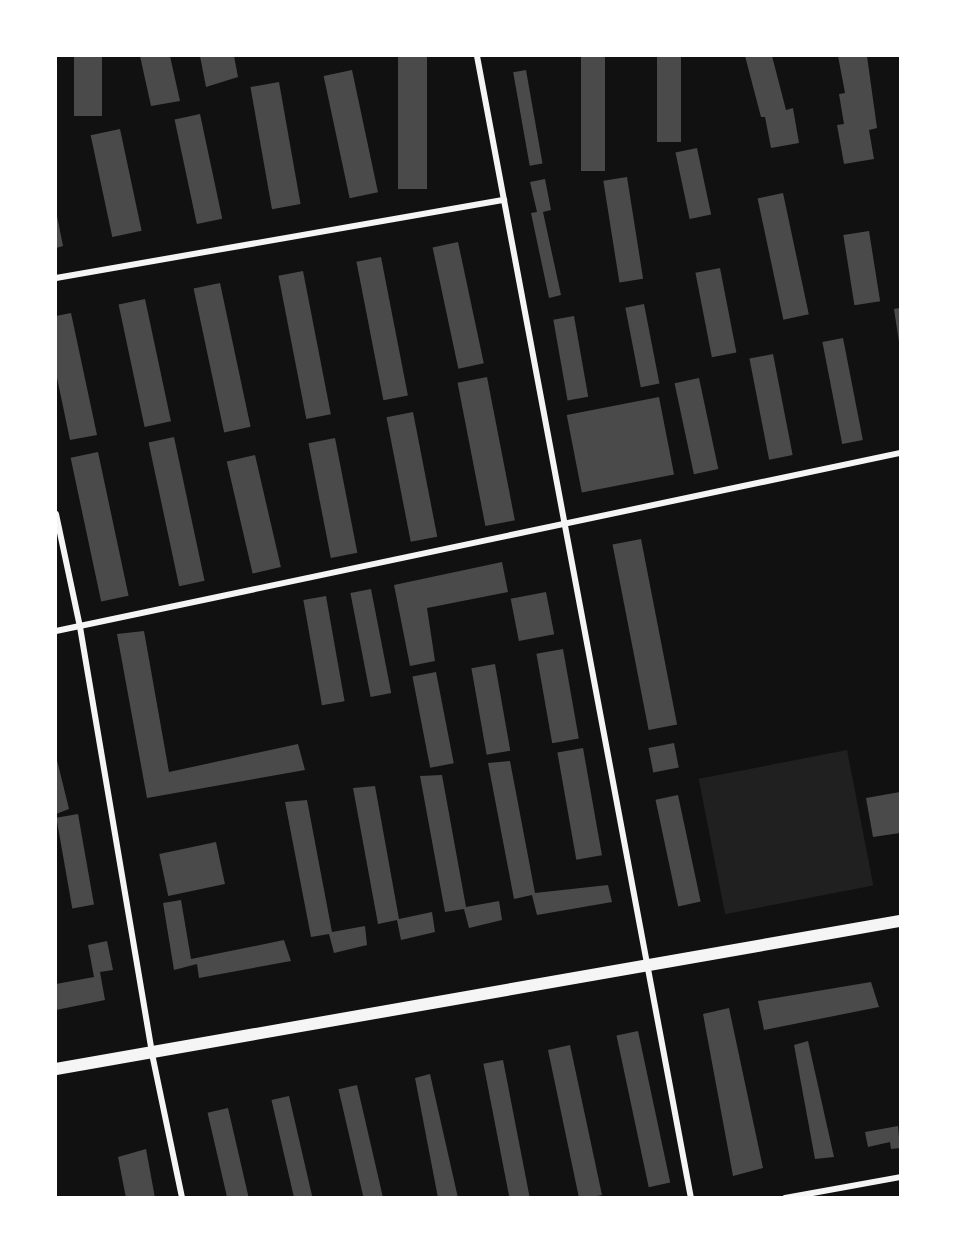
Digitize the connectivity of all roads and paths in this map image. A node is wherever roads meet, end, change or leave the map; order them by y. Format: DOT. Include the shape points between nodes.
graph roads {
  1 [pos="477,56"];
  2 [pos="504,200"];
  3 [pos="56,278"];
  4 [pos="900,453"];
  5 [pos="56,514"];
  6 [pos="563,525"];
  7 [pos="80,627"];
  8 [pos="56,631"];
  9 [pos="900,921"];
  10 [pos="646,964"];
  11 [pos="152,1049"];
  12 [pos="56,1069"];
  13 [pos="900,1177"];
  14 [pos="182,1197"];
  15 [pos="691,1197"];
  16 [pos="784,1197"];
  1 -- 2 [label="street"];
  2 -- 3 [label="street"];
  2 -- 6 [label="street"];
  4 -- 6 [label="street"];
  5 -- 7 [label="street"];
  6 -- 7 [label="street"];
  6 -- 10 [label="street"];
  7 -- 8 [label="street"];
  7 -- 11 [label="street"];
  9 -- 10 [label="main road"];
  10 -- 11 [label="main road"];
  10 -- 15 [label="street"];
  11 -- 12 [label="main road"];
  11 -- 14 [label="street"];
  13 -- 16 [label="street"];
}
